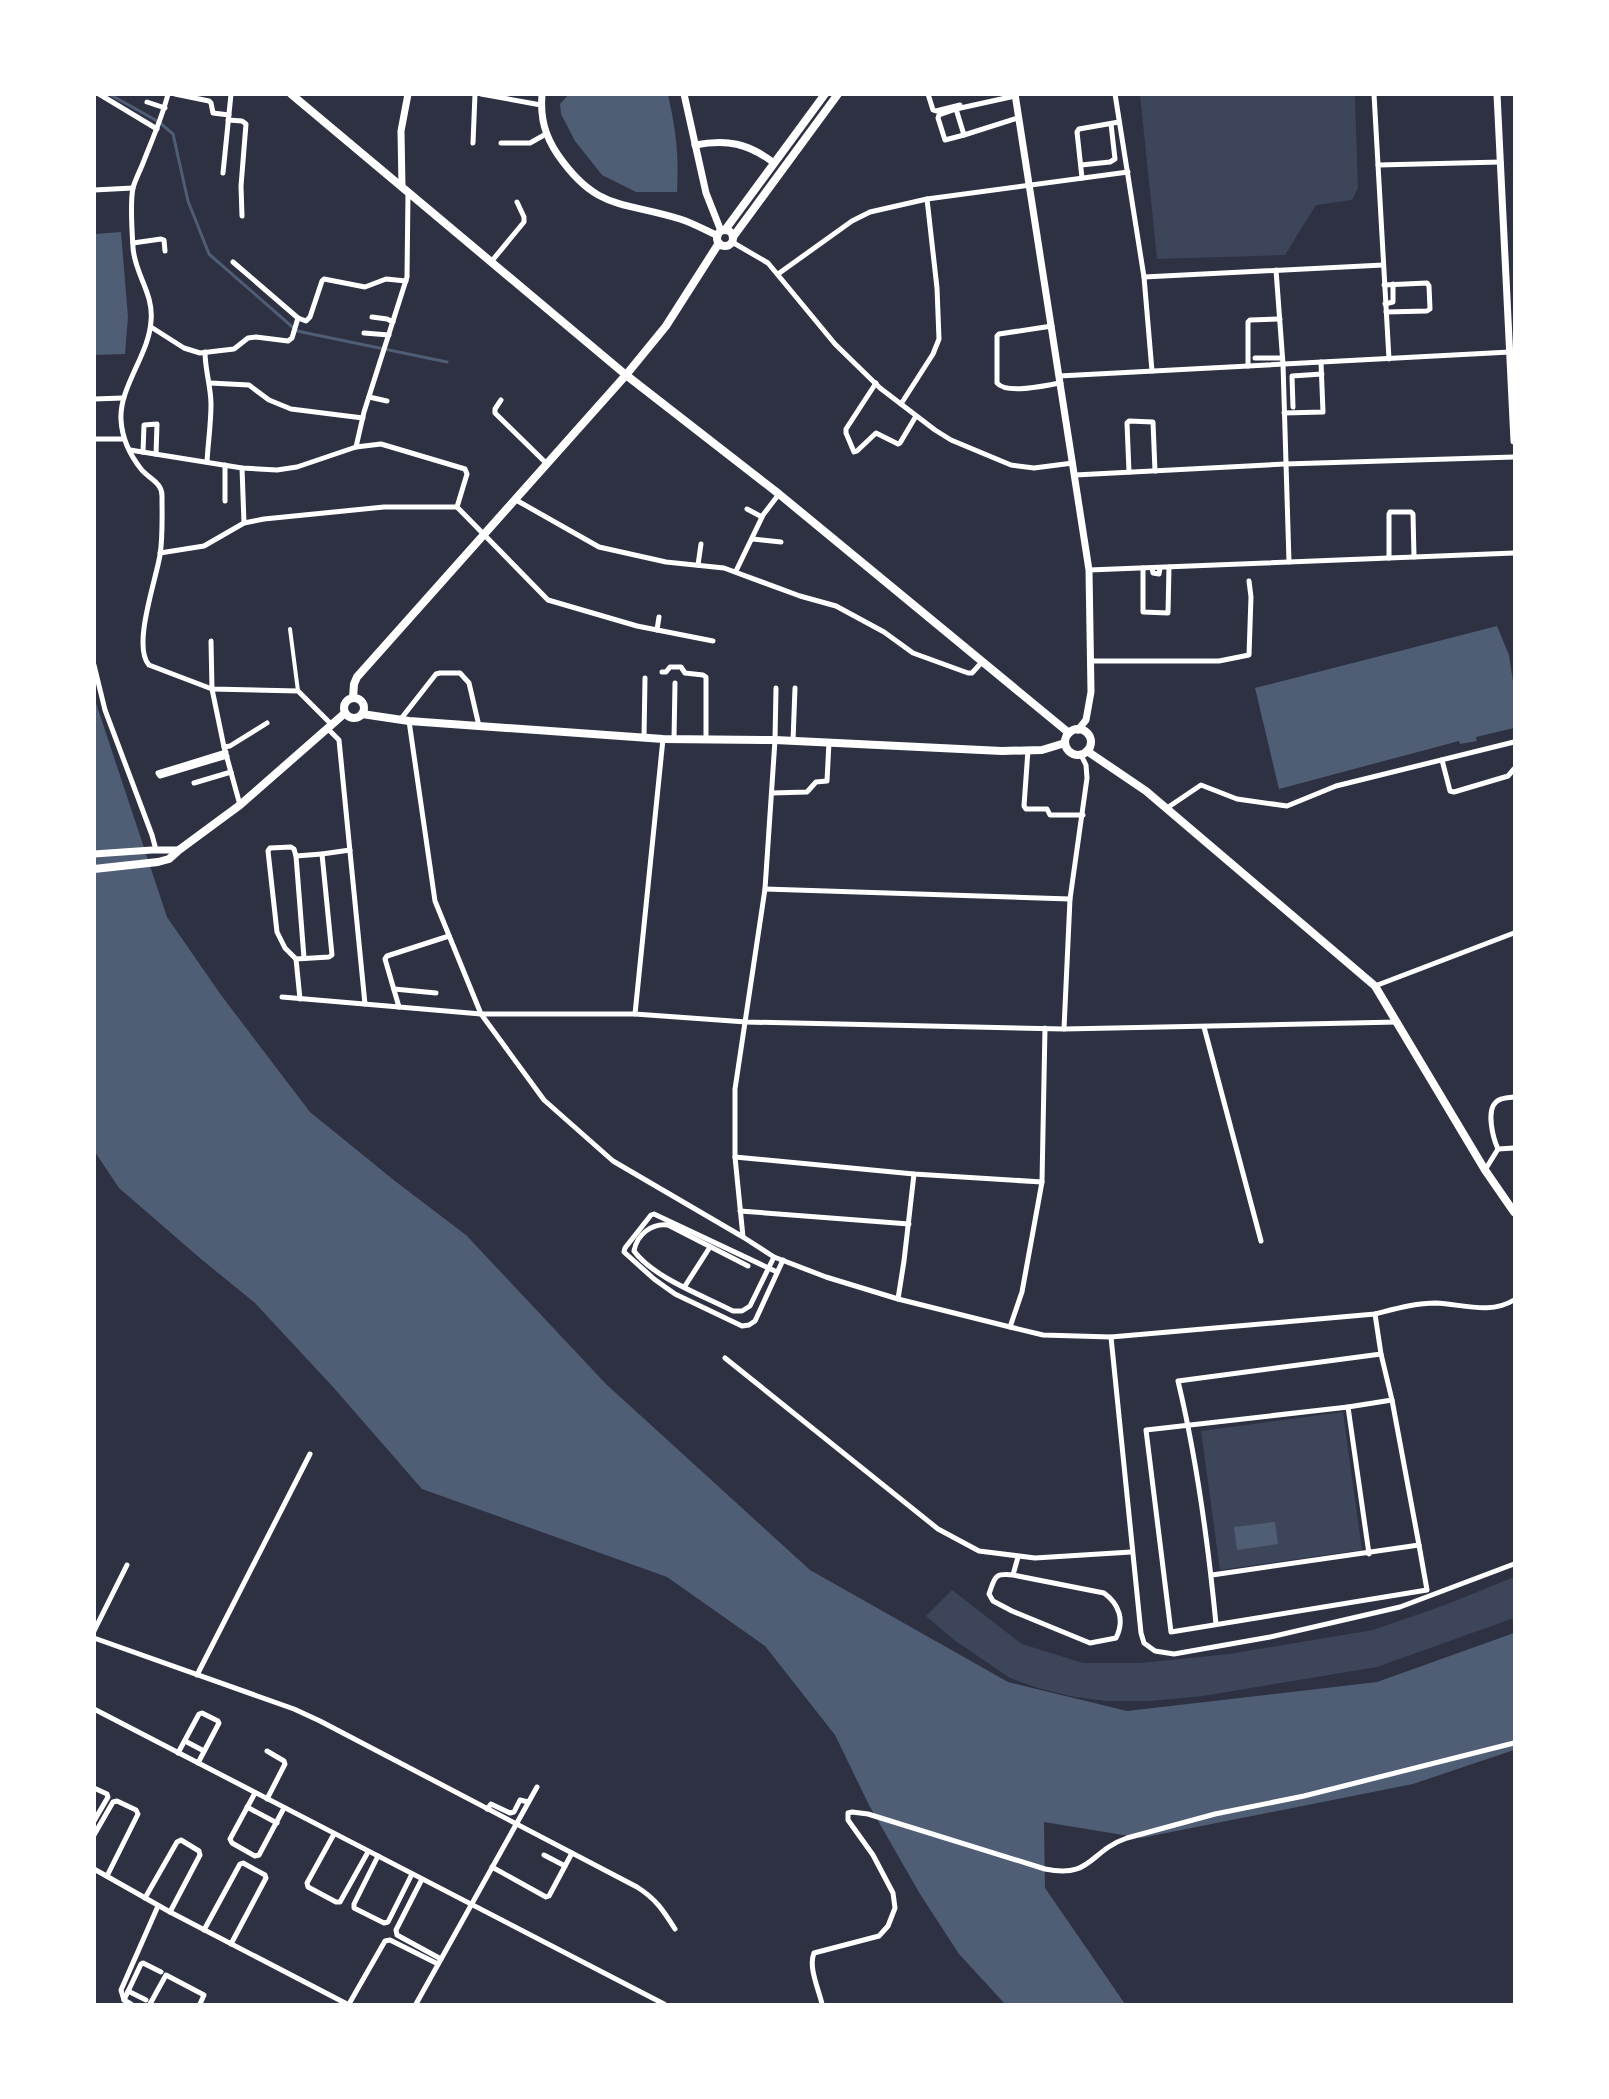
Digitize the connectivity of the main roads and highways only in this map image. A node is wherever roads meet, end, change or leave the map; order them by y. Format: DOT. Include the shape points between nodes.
graph roads {
  1 [pos="291,94"];
  2 [pos="825,94"];
  3 [pos="838,94"];
  4 [pos="721,235"];
  5 [pos="733,239"];
  6 [pos="626,375"];
  7 [pos="353,698"];
  8 [pos="345,713"];
  9 [pos="362,714"];
  10 [pos="1069,734"];
  11 [pos="1065,743"];
  12 [pos="1084,753"];
  13 [pos="94,869"];
  14 [pos="1515,1212"];
  1 -- 6 [label="main road"];
  2 -- 4 [label="main road"];
  3 -- 5 [label="main road"];
  4 -- 5 [label="main road" via="729,231"];
  4 -- 5 [label="main road" via="726,246"];
  4 -- 6 [label="main road" via="666,326"];
  6 -- 7 [label="main road" via="357,677"];
  6 -- 10 [label="main road" via="779,494"];
  7 -- 8 [label="main road" via="346,702"];
  7 -- 9 [label="main road" via="363,703"];
  8 -- 9 [label="main road" via="352,718"];
  8 -- 13 [label="main road" via="240,805 169,859"];
  9 -- 11 [label="main road" via="404,721 663,739 1028,750"];
  10 -- 11 [label="main road"];
  10 -- 12 [label="main road" via="1086,732 1090,739"];
  11 -- 12 [label="main road" via="1071,753"];
  12 -- 14 [label="main road" via="1146,791 1375,986 1485,1170"];
}
